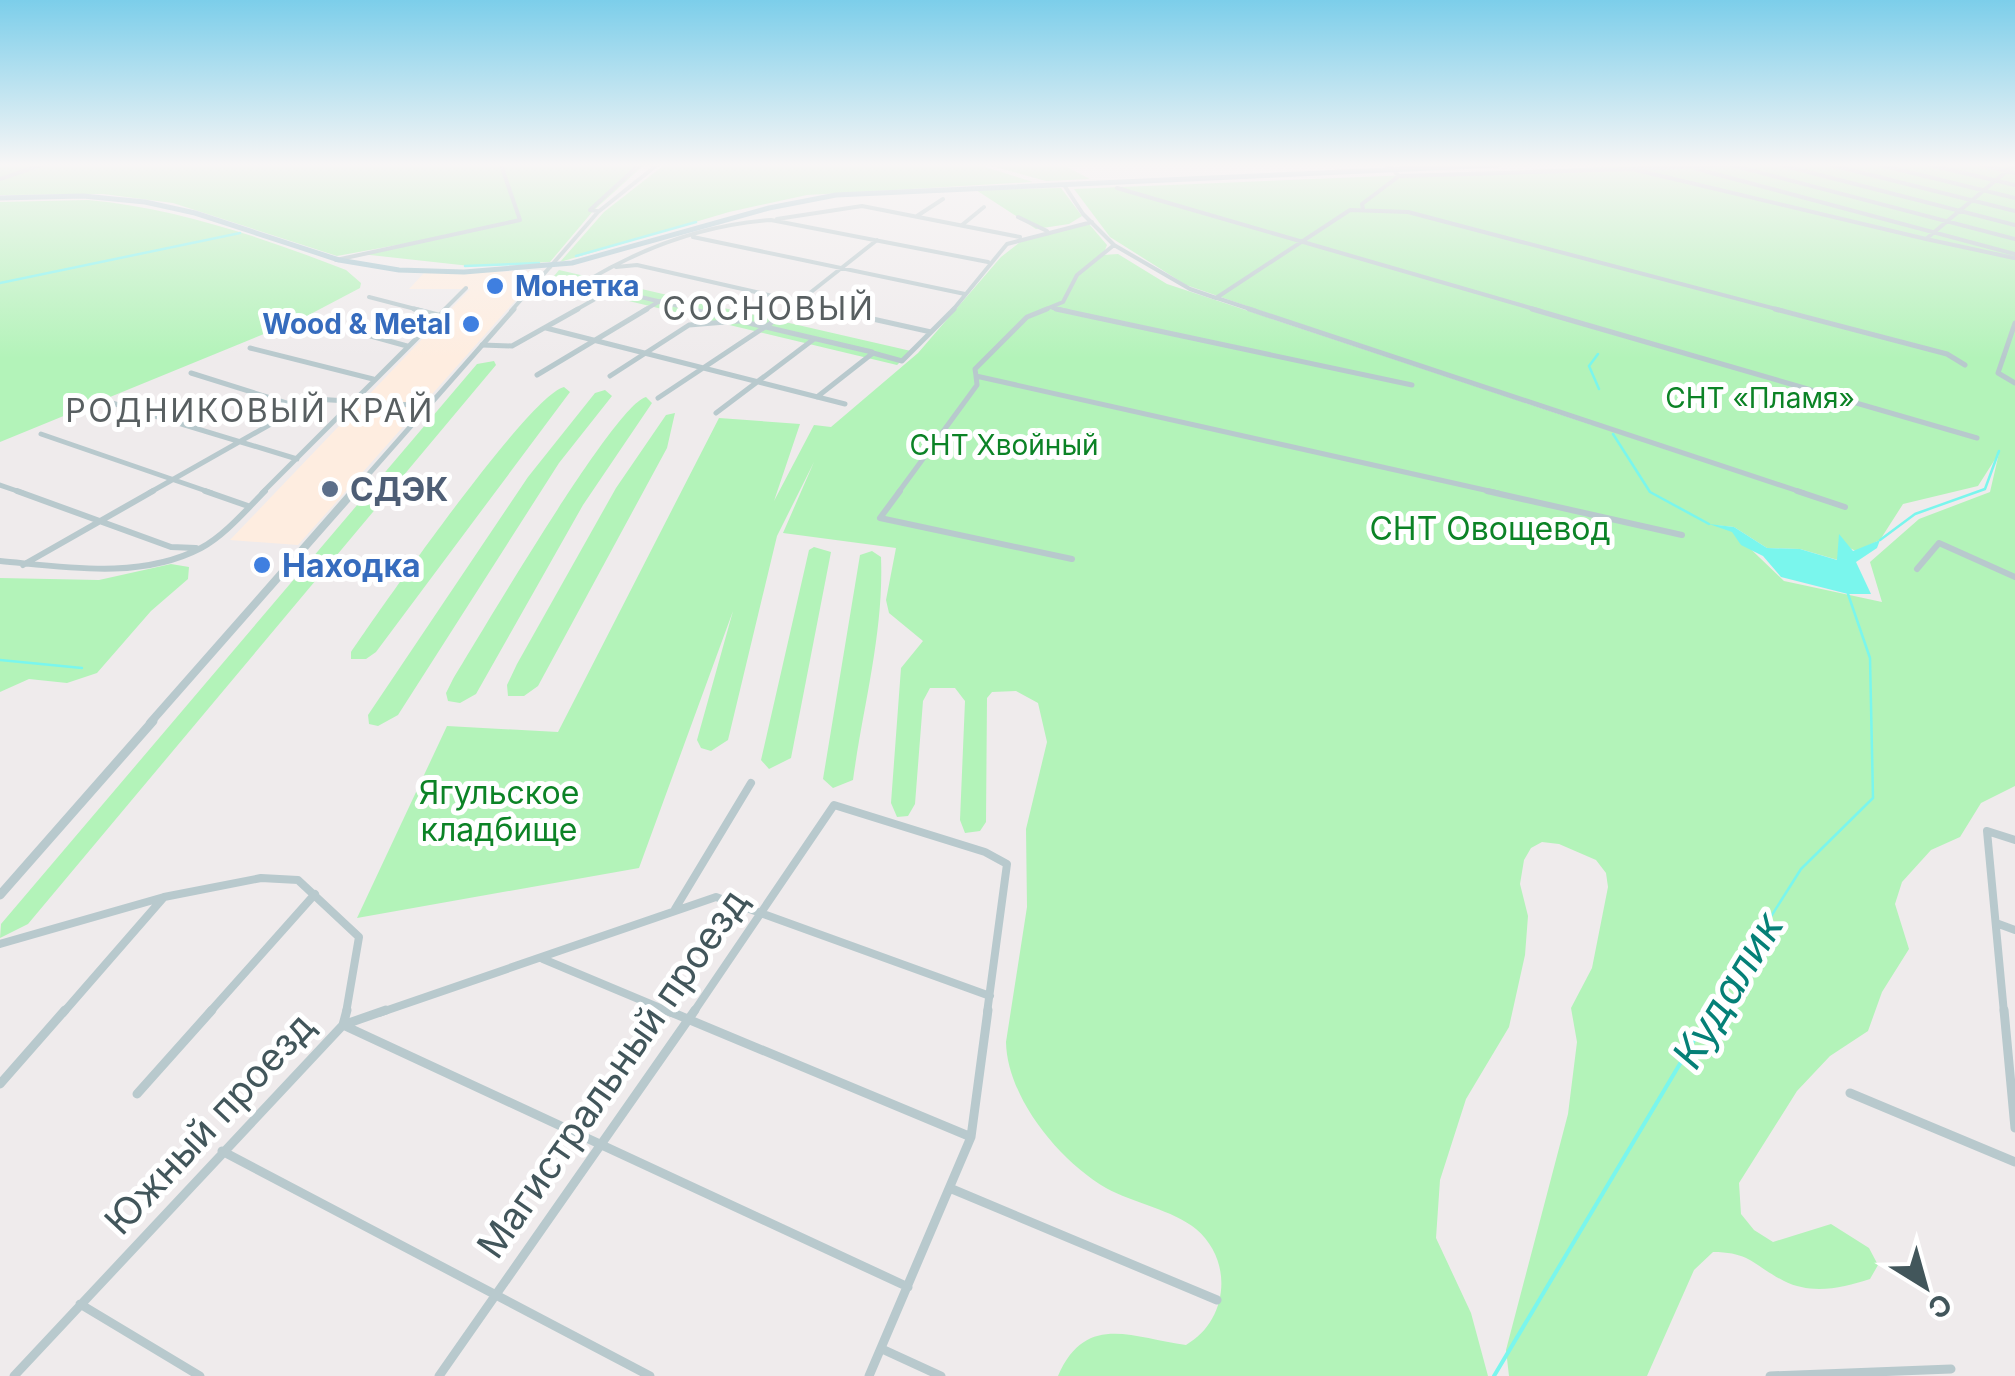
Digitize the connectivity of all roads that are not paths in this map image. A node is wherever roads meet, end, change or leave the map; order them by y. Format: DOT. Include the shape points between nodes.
graph roads {
  1 [pos="239,229"];
  2 [pos="477,229"];
  3 [pos="583,229"];
  4 [pos="683,229"];
  5 [pos="715,229"];
  6 [pos="820,229"];
  7 [pos="981,229"];
  8 [pos="1044,229"];
  9 [pos="1057,229"];
  10 [pos="1099,229"];
  11 [pos="1260,229"];
  12 [pos="1320,229"];
  13 [pos="1478,229"];
  14 [pos="1886,229"];
  15 [pos="1924,229"];
  16 [pos="1937,229"];
  17 [pos="1977,229"];
  18 [pos="1048,231"];
  19 [pos="1934,232"];
  20 [pos="692,237"];
  21 [pos="1021,237"];
  22 [pos="1926,239"];
  23 [pos="2015,239"];
  24 [pos="877,240"];
  25 [pos="1301,241"];
  26 [pos="1114,245"];
  27 [pos="562,254"];
  28 [pos="2015,256"];
  29 [pos="628,257"];
  30 [pos="335,260"];
  31 [pos="581,260"];
  32 [pos="988,262"];
  33 [pos="637,265"];
  34 [pos="550,267"];
  35 [pos="846,269"];
  36 [pos="604,270"];
  37 [pos="466,288"];
  38 [pos="610,290"];
  39 [pos="965,294"];
  40 [pos="369,297"];
  41 [pos="1216,298"];
  42 [pos="660,302"];
  43 [pos="803,302"];
  44 [pos="1052,308"];
  45 [pos="439,315"];
  46 [pos="748,321"];
  47 [pos="320,322"];
  48 [pos="2015,323"];
  49 [pos="763,324"];
  50 [pos="545,328"];
  51 [pos="932,332"];
  52 [pos="816,338"];
  53 [pos="594,340"];
  54 [pos="482,345"];
  55 [pos="408,346"];
  56 [pos="250,348"];
  57 [pos="873,353"];
  58 [pos="646,354"];
  59 [pos="1965,365"];
  60 [pos="700,367"];
  61 [pos="191,374"];
  62 [pos="537,375"];
  63 [pos="610,376"];
  64 [pos="976,376"];
  65 [pos="374,380"];
  66 [pos="758,382"];
  67 [pos="2015,383"];
  68 [pos="1412,385"];
  69 [pos="817,396"];
  70 [pos="658,398"];
  71 [pos="353,402"];
  72 [pos="112,404"];
  73 [pos="846,404"];
  74 [pos="428,406"];
  75 [pos="300,408"];
  76 [pos="716,414"];
  77 [pos="41,434"];
  78 [pos="1977,438"];
  79 [pos="239,442"];
  80 [pos="297,458"];
  81 [pos="172,480"];
  82 [pos="0,485"];
  83 [pos="1845,506"];
  84 [pos="249,507"];
  85 [pos="99,521"];
  86 [pos="1682,535"];
  87 [pos="202,548"];
  88 [pos="1072,559"];
  89 [pos="0,561"];
  90 [pos="22,566"];
  91 [pos="1917,569"];
  92 [pos="2015,577"];
  93 [pos="750,784"];
  94 [pos="2015,840"];
  95 [pos="0,894"];
  96 [pos="314,894"];
  97 [pos="164,897"];
  98 [pos="674,910"];
  99 [pos="760,912"];
  100 [pos="1996,923"];
  101 [pos="2015,930"];
  102 [pos="0,944"];
  103 [pos="542,958"];
  104 [pos="990,996"];
  105 [pos="686,1022"];
  106 [pos="343,1025"];
  107 [pos="2010,1035"];
  108 [pos="0,1084"];
  109 [pos="1850,1092"];
  110 [pos="136,1094"];
  111 [pos="2015,1128"];
  112 [pos="972,1137"];
  113 [pos="601,1148"];
  114 [pos="222,1152"];
  115 [pos="2015,1162"];
  116 [pos="952,1189"];
  117 [pos="908,1287"];
  118 [pos="496,1294"];
  119 [pos="1218,1300"];
  120 [pos="80,1304"];
  121 [pos="882,1349"];
  122 [pos="1952,1368"];
  123 [pos="1899,1373"];
  124 [pos="14,1376"];
  125 [pos="200,1376"];
  126 [pos="439,1376"];
  127 [pos="650,1376"];
  128 [pos="870,1376"];
  129 [pos="941,1376"];
  130 [pos="1770,1376"];
  1 -- 30 [label="main road"];
  2 -- 30 [label="street"];
  3 -- 27 [label="street"];
  4 -- 31 [label="main road"];
  5 -- 20 [label="street"];
  6 -- 24 [label="street"];
  7 -- 21 [label="street"];
  8 -- 18 [label="street"];
  9 -- 18 [label="street"];
  10 -- 26 [label="street"];
  11 -- 25 [label="street"];
  12 -- 25 [label="street"];
  13 -- 59 [label="street" via="1947,354"];
  14 -- 22 [label="street"];
  15 -- 19 [label="street"];
  16 -- 19 [label="street"];
  17 -- 23 [label="street"];
  18 -- 21 [label="street"];
  19 -- 22 [label="street"];
  19 -- 28 [label="street"];
  20 -- 29 [label="street"];
  20 -- 35 [label="street"];
  21 -- 32 [label="street"];
  22 -- 28 [label="street"];
  24 -- 32 [label="street"];
  24 -- 35 [label="street"];
  25 -- 41 [label="street"];
  25 -- 78 [label="street"];
  26 -- 41 [label="street"];
  26 -- 44 [label="street"];
  27 -- 31 [label="main road"];
  27 -- 34 [label="street"];
  29 -- 33 [label="street"];
  29 -- 36 [label="street"];
  30 -- 34 [label="main road" via="398,270"];
  31 -- 34 [label="main road"];
  32 -- 39 [label="street"];
  33 -- 36 [label="street"];
  33 -- 43 [label="street"];
  34 -- 54 [label="street"];
  35 -- 39 [label="street"];
  35 -- 43 [label="street"];
  36 -- 38 [label="street" via="585,282"];
  37 -- 45 [label="street"];
  38 -- 42 [label="street"];
  38 -- 50 [label="street"];
  39 -- 51 [label="street"];
  40 -- 45 [label="street"];
  41 -- 83 [label="street"];
  42 -- 46 [label="street"];
  42 -- 53 [label="street"];
  43 -- 49 [label="street"];
  43 -- 51 [label="street"];
  44 -- 64 [label="street" via="1027,317"];
  44 -- 68 [label="street"];
  45 -- 55 [label="street"];
  46 -- 49 [label="street"];
  46 -- 58 [label="street" via="692,324"];
  47 -- 55 [label="street"];
  48 -- 67 [label="street" via="1998,373"];
  49 -- 52 [label="street"];
  49 -- 60 [label="street"];
  50 -- 53 [label="street"];
  50 -- 54 [label="street" via="512,346"];
  51 -- 57 [label="street" via="902,360"];
  52 -- 57 [label="street"];
  52 -- 66 [label="street"];
  53 -- 58 [label="street"];
  53 -- 62 [label="street"];
  54 -- 74 [label="street"];
  55 -- 65 [label="street"];
  56 -- 65 [label="street"];
  57 -- 69 [label="street"];
  58 -- 60 [label="street"];
  58 -- 63 [label="street"];
  60 -- 66 [label="street"];
  60 -- 70 [label="street"];
  61 -- 75 [label="street"];
  64 -- 86 [label="street"];
  64 -- 88 [label="street" via="977,385 880,518"];
  65 -- 71 [label="street"];
  66 -- 69 [label="street"];
  66 -- 76 [label="street"];
  69 -- 73 [label="street"];
  71 -- 74 [label="street"];
  71 -- 75 [label="street" via="323,397"];
  71 -- 80 [label="street"];
  72 -- 79 [label="street"];
  74 -- 95 [label="street"];
  75 -- 79 [label="street"];
  77 -- 81 [label="street"];
  79 -- 80 [label="street"];
  79 -- 81 [label="street"];
  80 -- 84 [label="street"];
  81 -- 84 [label="street"];
  81 -- 85 [label="street"];
  82 -- 85 [label="street"];
  84 -- 87 [label="street"];
  85 -- 87 [label="street" via="170,548"];
  85 -- 90 [label="street"];
  87 -- 90 [label="street" via="143,567"];
  89 -- 90 [label="street"];
  91 -- 92 [label="street" via="1938,542"];
  93 -- 98 [label="street"];
  94 -- 100 [label="street" via="1987,831"];
  96 -- 97 [label="street" via="298,880 283,878"];
  96 -- 106 [label="street" via="359,938"];
  96 -- 110 [label="street"];
  97 -- 102 [label="street"];
  97 -- 108 [label="street"];
  98 -- 99 [label="street, Южный проезд" via="716,898"];
  98 -- 103 [label="street, Южный проезд"];
  99 -- 104 [label="street"];
  99 -- 104 [label="street, Магистральный проезд" via="834,805 1007,862"];
  99 -- 105 [label="street, Магистральный проезд"];
  100 -- 101 [label="street"];
  100 -- 107 [label="street"];
  103 -- 105 [label="street"];
  103 -- 106 [label="street, Южный проезд"];
  104 -- 112 [label="street"];
  105 -- 112 [label="street"];
  105 -- 113 [label="street, Магистральный проезд"];
  106 -- 113 [label="street"];
  106 -- 114 [label="street, Южный проезд"];
  107 -- 111 [label="street"];
  109 -- 115 [label="street"];
  112 -- 116 [label="street"];
  113 -- 117 [label="street"];
  113 -- 118 [label="street, Магистральный проезд"];
  114 -- 118 [label="street"];
  114 -- 120 [label="street, Южный проезд"];
  116 -- 117 [label="street"];
  116 -- 119 [label="street"];
  117 -- 121 [label="street"];
  118 -- 126 [label="street, Магистральный проезд"];
  118 -- 127 [label="street"];
  120 -- 124 [label="street, Южный проезд"];
  120 -- 125 [label="street"];
  121 -- 128 [label="street"];
  121 -- 129 [label="street"];
  122 -- 123 [label="street"];
  123 -- 130 [label="street"];
}
